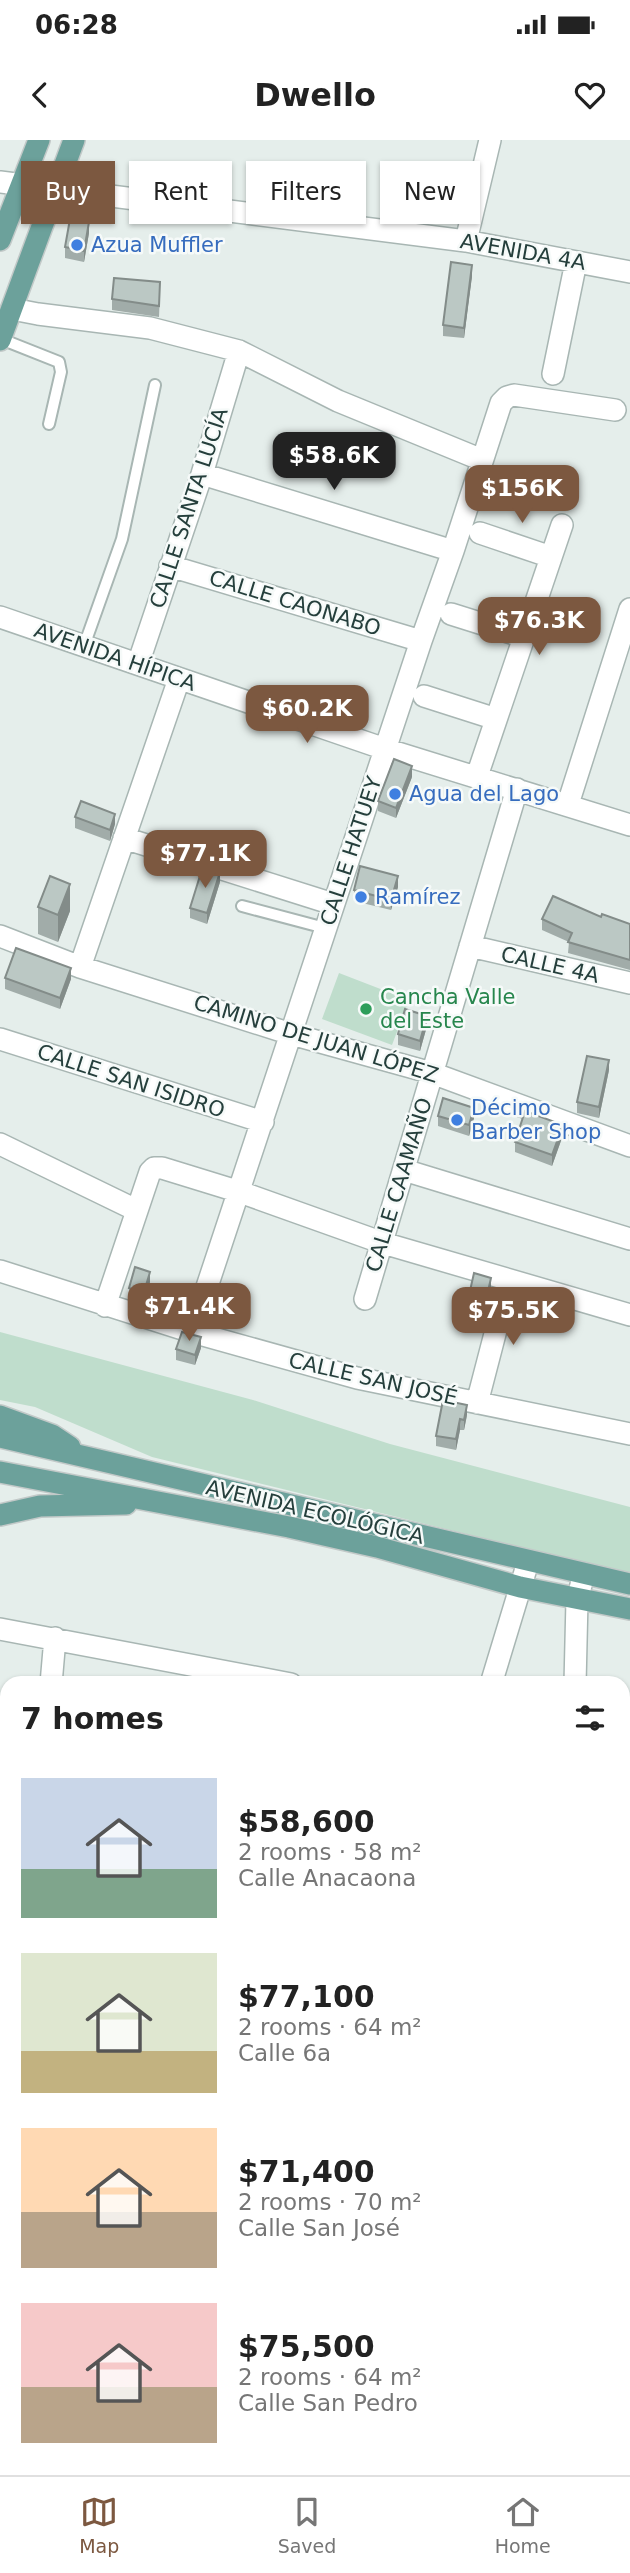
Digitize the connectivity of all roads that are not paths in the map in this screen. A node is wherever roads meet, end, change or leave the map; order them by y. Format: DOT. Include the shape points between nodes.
graph roads {
  1 [pos="39,140"];
  2 [pos="74,140"];
  3 [pos="490,140"];
  4 [pos="66,161"];
  5 [pos="11,183"];
  6 [pos="115,197"];
  7 [pos="43,224"];
  8 [pos="0,240"];
  9 [pos="466,241"];
  10 [pos="576,262"];
  11 [pos="630,272"];
  12 [pos="12,309"];
  13 [pos="0,340"];
  14 [pos="239,351"];
  15 [pos="553,374"];
  16 [pos="155,385"];
  17 [pos="615,410"];
  18 [pos="49,424"];
  19 [pos="482,460"];
  20 [pos="202,474"];
  21 [pos="562,525"];
  22 [pos="480,533"];
  23 [pos="453,551"];
  24 [pos="551,557"];
  25 [pos="170,566"];
  26 [pos="630,609"];
  27 [pos="451,614"];
  28 [pos="0,617"];
  29 [pos="524,637"];
  30 [pos="421,641"];
  31 [pos="84,646"];
  32 [pos="138,664"];
  33 [pos="179,679"];
  34 [pos="424,696"];
  35 [pos="496,719"];
  36 [pos="385,749"];
  37 [pos="477,776"];
  38 [pos="517,789"];
  39 [pos="568,804"];
  40 [pos="630,825"];
  41 [pos="124,838"];
  42 [pos="333,904"];
  43 [pos="242,906"];
  44 [pos="325,928"];
  45 [pos="0,936"];
  46 [pos="470,946"];
  47 [pos="80,967"];
  48 [pos="630,983"];
  49 [pos="291,1034"];
  50 [pos="0,1039"];
  51 [pos="432,1073"];
  52 [pos="263,1122"];
  53 [pos="0,1144"];
  54 [pos="630,1146"];
  55 [pos="404,1170"];
  56 [pos="240,1192"];
  57 [pos="136,1210"];
  58 [pos="630,1239"];
  59 [pos="383,1243"];
  60 [pos="0,1271"];
  61 [pos="509,1280"];
  62 [pos="365,1299"];
  63 [pos="105,1306"];
  64 [pos="630,1315"];
  65 [pos="192,1332"];
  66 [pos="477,1403"];
  67 [pos="0,1416"];
  68 [pos="630,1434"];
  69 [pos="0,1437"];
  70 [pos="86,1458"];
  71 [pos="0,1472"];
  72 [pos="148,1499"];
  73 [pos="0,1515"];
  74 [pos="528,1562"];
  75 [pos="584,1574"];
  76 [pos="630,1584"];
  77 [pos="520,1587"];
  78 [pos="577,1600"];
  79 [pos="630,1609"];
  80 [pos="0,1629"];
  81 [pos="55,1638"];
  82 [pos="52,1676"];
  83 [pos="251,1676"];
  84 [pos="493,1676"];
  85 [pos="575,1676"];
  1 -- 5 [label="main road"];
  2 -- 4 [label="main road"];
  3 -- 9 [label="street"];
  5 -- 8 [label="main road"];
  6 -- 9 [label="street, AVENIDA 4A"];
  7 -- 12 [label="main road"];
  9 -- 10 [label="street, AVENIDA 4A"];
  10 -- 11 [label="street, AVENIDA 4A"];
  10 -- 15 [label="street"];
  12 -- 13 [label="main road"];
  12 -- 14 [label="street" via="150,328"];
  13 -- 18 [label="lane" via="59,362 61,372"];
  14 -- 19 [label="street" via="338,401"];
  14 -- 20 [label="street, CALLE SANTA LUCÍA"];
  16 -- 31 [label="lane" via="122,539"];
  17 -- 19 [label="street, CALLE HATUEY" via="507,397"];
  19 -- 23 [label="street, CALLE HATUEY"];
  20 -- 23 [label="street"];
  20 -- 25 [label="street, CALLE SANTA LUCÍA"];
  21 -- 24 [label="street"];
  22 -- 24 [label="street"];
  23 -- 30 [label="street, CALLE HATUEY"];
  24 -- 29 [label="street"];
  25 -- 30 [label="street, CALLE CAONABO"];
  25 -- 32 [label="street, CALLE SANTA LUCÍA"];
  26 -- 39 [label="street"];
  27 -- 29 [label="street"];
  28 -- 31 [label="street, AVENIDA HÍPICA"];
  29 -- 35 [label="street"];
  30 -- 36 [label="street, CALLE HATUEY"];
  31 -- 32 [label="street, AVENIDA HÍPICA"];
  32 -- 33 [label="street, AVENIDA HÍPICA"];
  33 -- 36 [label="street, AVENIDA HÍPICA"];
  33 -- 41 [label="street"];
  34 -- 35 [label="street"];
  35 -- 37 [label="street"];
  36 -- 37 [label="street, AVENIDA HÍPICA"];
  36 -- 42 [label="street, CALLE HATUEY"];
  37 -- 38 [label="street, AVENIDA HÍPICA"];
  38 -- 39 [label="street, AVENIDA HÍPICA"];
  38 -- 46 [label="street, CALLE CAAMAÑO"];
  39 -- 40 [label="street, AVENIDA HÍPICA"];
  41 -- 42 [label="street"];
  41 -- 47 [label="street"];
  42 -- 44 [label="street, CALLE HATUEY"];
  43 -- 44 [label="lane"];
  44 -- 49 [label="street, CALLE HATUEY"];
  45 -- 47 [label="street, CAMINO DE JUAN LÓPEZ"];
  46 -- 48 [label="street, CALLE 4A"];
  46 -- 51 [label="street, CALLE CAAMAÑO"];
  47 -- 49 [label="street, CAMINO DE JUAN LÓPEZ"];
  49 -- 51 [label="street, CAMINO DE JUAN LÓPEZ"];
  49 -- 52 [label="street, CALLE HATUEY"];
  50 -- 52 [label="street, CALLE SAN ISIDRO"];
  51 -- 54 [label="street, CAMINO DE JUAN LÓPEZ"];
  51 -- 55 [label="street, CALLE CAAMAÑO"];
  52 -- 56 [label="street, CALLE HATUEY"];
  53 -- 57 [label="street"];
  55 -- 58 [label="street"];
  55 -- 59 [label="street, CALLE CAAMAÑO"];
  56 -- 57 [label="street" via="154,1168"];
  56 -- 59 [label="street"];
  56 -- 65 [label="street, CALLE HATUEY"];
  57 -- 63 [label="street"];
  59 -- 61 [label="street"];
  59 -- 62 [label="street, CALLE CAAMAÑO"];
  60 -- 63 [label="street, CALLE SAN JOSÉ"];
  61 -- 64 [label="street"];
  61 -- 66 [label="street"];
  63 -- 65 [label="street, CALLE SAN JOSÉ"];
  65 -- 66 [label="street, CALLE SAN JOSÉ" via="357,1378"];
  66 -- 68 [label="street, CALLE SAN JOSÉ"];
  67 -- 70 [label="main road" via="51,1435"];
  69 -- 70 [label="main road, AVENIDA ECOLÓGICA"];
  70 -- 74 [label="main road, AVENIDA ECOLÓGICA"];
  71 -- 72 [label="main road, AVENIDA ECOLÓGICA"];
  72 -- 73 [label="main road" via="116,1506 40,1506"];
  72 -- 77 [label="main road, AVENIDA ECOLÓGICA" via="377,1547"];
  74 -- 75 [label="main road, AVENIDA ECOLÓGICA"];
  74 -- 77 [label="street"];
  75 -- 76 [label="main road, AVENIDA ECOLÓGICA"];
  75 -- 78 [label="street"];
  77 -- 78 [label="main road, AVENIDA ECOLÓGICA"];
  77 -- 84 [label="street"];
  78 -- 79 [label="main road, AVENIDA ECOLÓGICA"];
  78 -- 85 [label="street"];
  80 -- 81 [label="street"];
  81 -- 82 [label="street"];
  81 -- 83 [label="street"];
}
